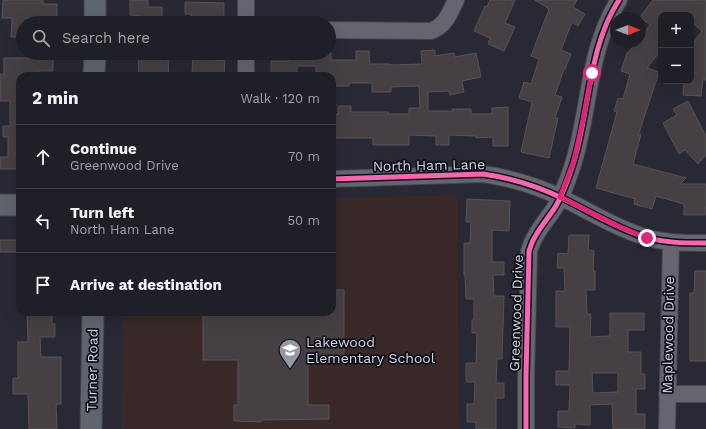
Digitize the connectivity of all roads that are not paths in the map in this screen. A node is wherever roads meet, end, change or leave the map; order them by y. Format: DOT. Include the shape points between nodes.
graph roads {
  1 [pos="95,0"];
  2 [pos="246,0"];
  3 [pos="456,0"];
  4 [pos="619,0"];
  5 [pos="95,16"];
  6 [pos="246,16"];
  7 [pos="336,30"];
  8 [pos="95,60"];
  9 [pos="246,60"];
  10 [pos="94,72"];
  11 [pos="246,72"];
  12 [pos="336,179"];
  13 [pos="560,197"];
  14 [pos="0,205"];
  15 [pos="16,205"];
  16 [pos="671,242"];
  17 [pos="706,243"];
  18 [pos="92,316"];
  19 [pos="667,394"];
  20 [pos="706,394"];
  21 [pos="91,429"];
  22 [pos="526,429"];
  23 [pos="667,429"];
  1 -- 5 [label="main road"];
  2 -- 6 [label="street"];
  3 -- 7 [label="street" via="448,18 437,29 431,31"];
  4 -- 13 [label="street, Greenwood Drive" via="603,33 574,161"];
  8 -- 10 [label="main road"];
  9 -- 11 [label="street"];
  12 -- 13 [label="street, North Ham Lane" via="483,174 523,182"];
  13 -- 16 [label="street, North Ham Lane" via="644,237"];
  13 -- 22 [label="street, Greenwood Drive" via="529,251"];
  14 -- 15 [label="main road"];
  16 -- 17 [label="street, North Ham Lane"];
  16 -- 19 [label="street, Maplewood Drive"];
  18 -- 21 [label="main road, Turner Road"];
  19 -- 20 [label="street"];
  19 -- 23 [label="street, Maplewood Drive"];
}
